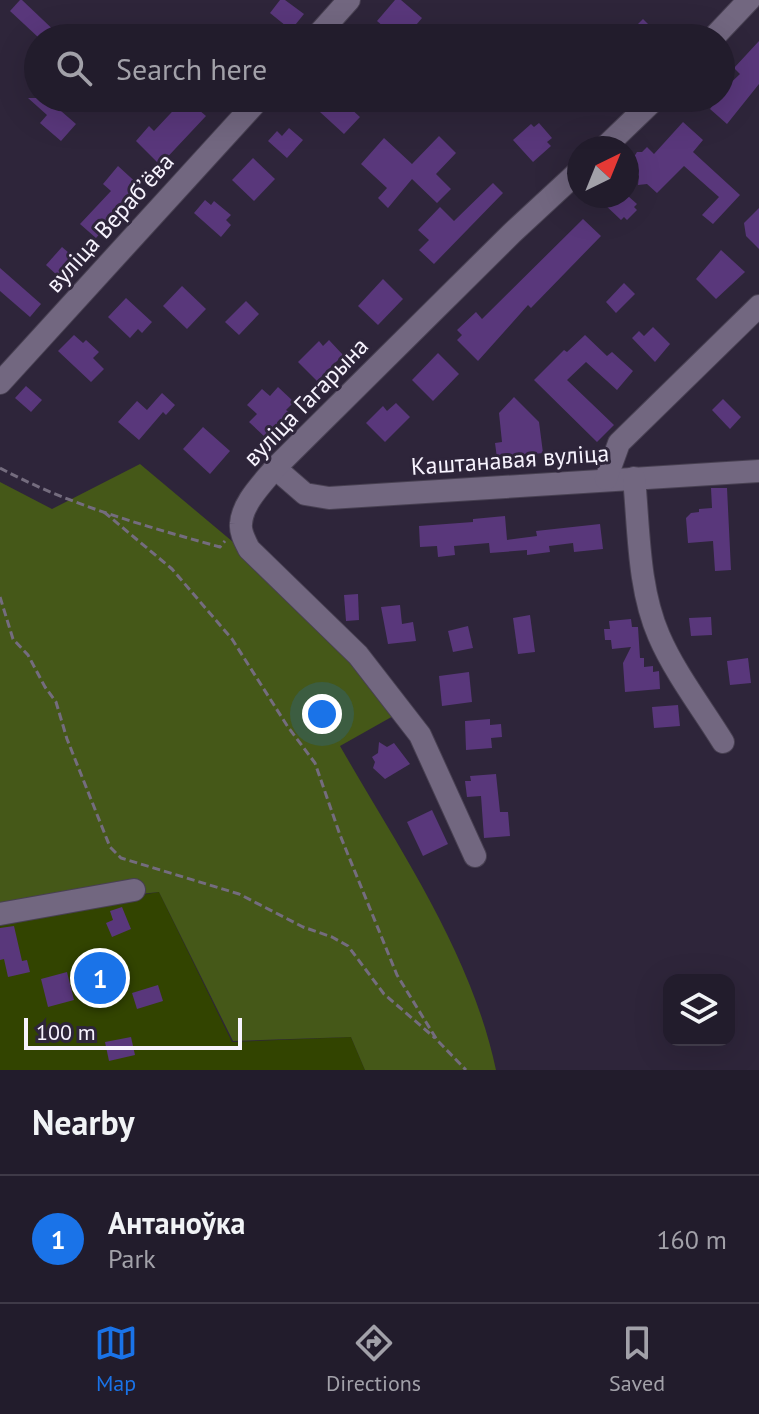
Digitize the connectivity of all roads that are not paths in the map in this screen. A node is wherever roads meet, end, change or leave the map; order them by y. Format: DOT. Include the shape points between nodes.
graph roads {
  1 [pos="349,0"];
  2 [pos="749,0"];
  3 [pos="328,24"];
  4 [pos="726,24"];
  5 [pos="247,112"];
  6 [pos="641,112"];
  7 [pos="616,136"];
  8 [pos="567,182"];
  9 [pos="759,306"];
  10 [pos="0,383"];
  11 [pos="275,468"];
  12 [pos="759,471"];
  13 [pos="634,478"];
  14 [pos="606,479"];
  15 [pos="723,742"];
  16 [pos="475,856"];
  17 [pos="134,890"];
  18 [pos="0,914"];
  1 -- 3 [label="street"];
  2 -- 4 [label="street"];
  5 -- 10 [label="street, вуліца Верабʼёва"];
  6 -- 7 [label="street"];
  8 -- 11 [label="street, вуліца Гагарына"];
  9 -- 14 [label="street" via="619,443"];
  11 -- 14 [label="street, Каштанавая вуліца" via="293,486 317,497"];
  11 -- 16 [label="street, вуліца Гагарына" via="254,494 241,523 249,549 358,655 420,735"];
  12 -- 13 [label="street, Каштанавая вуліца"];
  13 -- 14 [label="street, Каштанавая вуліца"];
  13 -- 15 [label="street" via="646,593 659,637"];
  17 -- 18 [label="street"];
}
